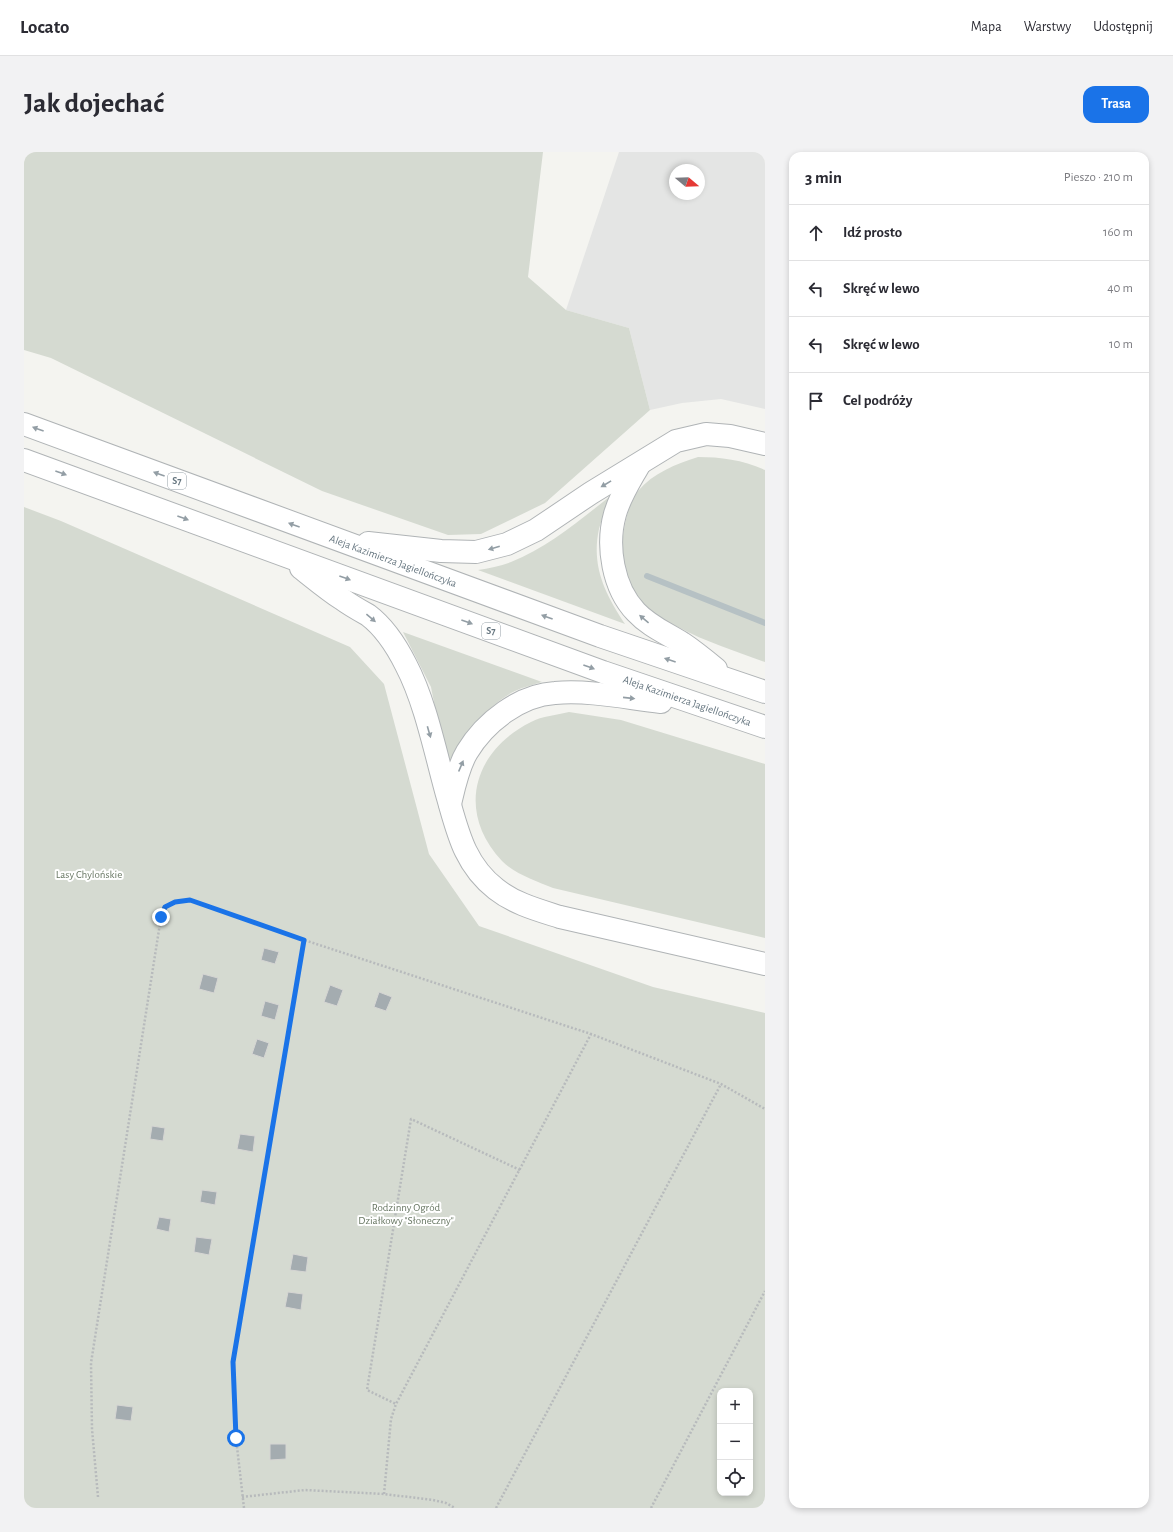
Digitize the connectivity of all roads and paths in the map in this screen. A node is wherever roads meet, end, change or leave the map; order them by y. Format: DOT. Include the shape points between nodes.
graph roads {
  1 [pos="24,424"];
  2 [pos="765,444"];
  3 [pos="24,460"];
  4 [pos="640,464"];
  5 [pos="331,538"];
  6 [pos="282,554"];
  7 [pos="733,681"];
  8 [pos="765,692"];
  9 [pos="701,706"];
  10 [pos="765,727"];
  11 [pos="450,804"];
  12 [pos="304,940"];
  13 [pos="765,964"];
  14 [pos="591,1034"];
  15 [pos="721,1084"];
  16 [pos="765,1109"];
  17 [pos="520,1170"];
  18 [pos="765,1291"];
  19 [pos="396,1404"];
  20 [pos="384,1494"];
  21 [pos="98,1497"];
  22 [pos="242,1497"];
  23 [pos="244,1508"];
  24 [pos="455,1508"];
  25 [pos="496,1508"];
  26 [pos="651,1508"];
  5 -- 1 [label="highway, Aleja Kazimierza Jagiellończyka / S7, one-way"];
  2 -- 4 [label="highway" via="730,436 692,436 659,450"];
  3 -- 6 [label="highway, Aleja Kazimierza Jagiellończyka / S7, one-way"];
  4 -- 5 [label="highway, one-way" via="536,530 508,544 476,552 441,551"];
  7 -- 4 [label="highway, one-way" via="655,628 636,612 622,592 611,544 615,515 622,494"];
  7 -- 5 [label="highway, Aleja Kazimierza Jagiellończyka / S7, one-way" via="600,636"];
  6 -- 9 [label="highway, Aleja Kazimierza Jagiellończyka / S7, one-way"];
  6 -- 11 [label="highway, one-way" via="343,600 369,616 384,630 395,646 407,665 418,694"];
  7 -- 8 [label="highway, Aleja Kazimierza Jagiellończyka / S7"];
  9 -- 10 [label="highway, Aleja Kazimierza Jagiellończyka / S7"];
  11 -- 9 [label="highway, one-way" via="458,773 467,752 504,712 527,699 554,693 578,692"];
  11 -- 13 [label="highway" via="463,847 474,865 497,890 513,900 560,917"];
  12 -- 14 [label="path"];
  12 -- 21 [label="path" via="190,900 175,902 165,907 161,917 91,1363 92,1429"];
  12 -- 22 [label="path" via="233,1362 236,1438"];
  14 -- 15 [label="path"];
  14 -- 17 [label="path"];
  15 -- 16 [label="path"];
  15 -- 25 [label="path"];
  17 -- 19 [label="path"];
  17 -- 19 [label="path" via="411,1119 367,1390"];
  18 -- 26 [label="path"];
  19 -- 20 [label="path" via="391,1419"];
  20 -- 22 [label="path" via="305,1490"];
  20 -- 24 [label="path" via="433,1500"];
  22 -- 23 [label="path"];
}
